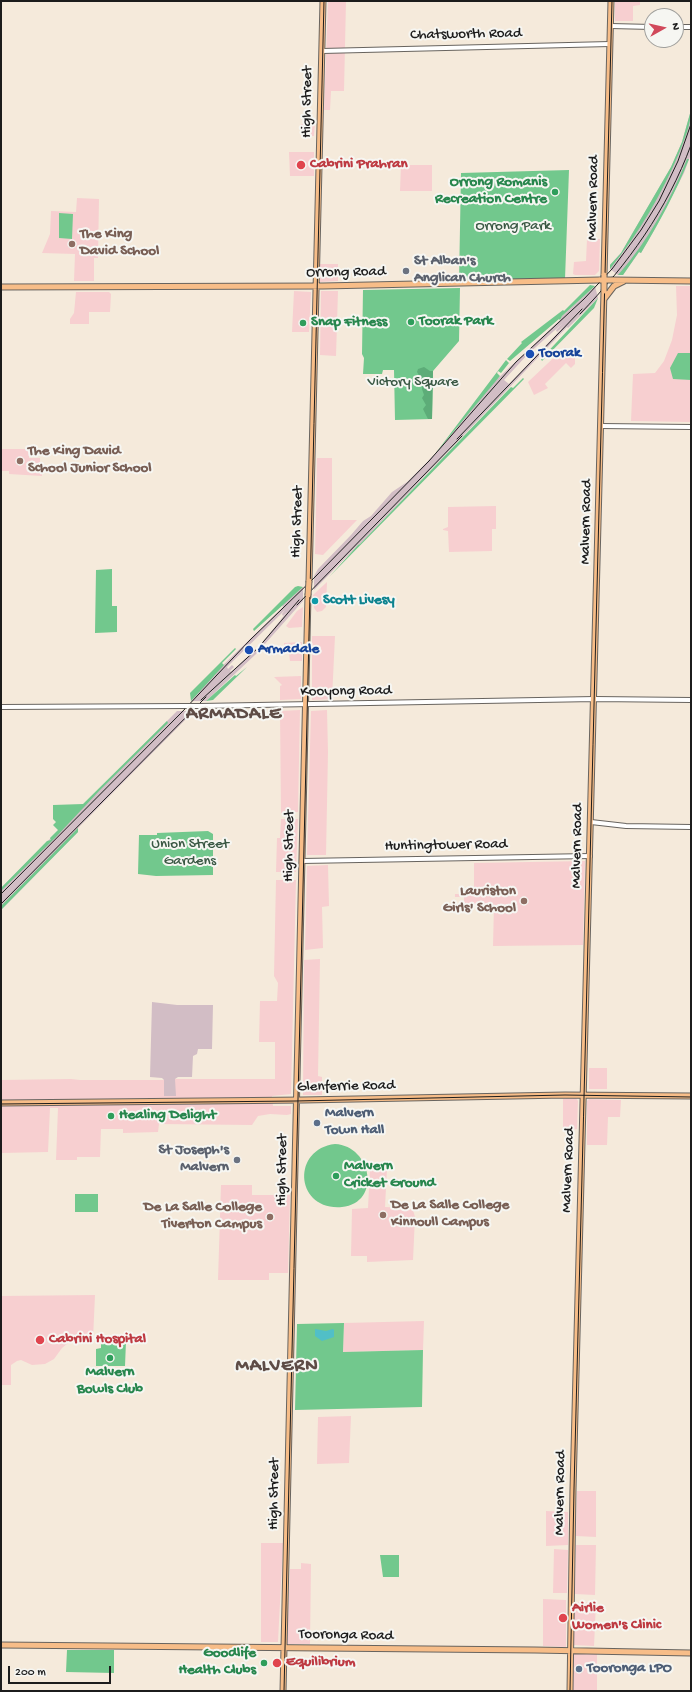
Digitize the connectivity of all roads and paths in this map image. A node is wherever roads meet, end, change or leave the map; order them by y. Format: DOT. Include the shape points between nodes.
graph roads {
  1 [pos="323,1"];
  2 [pos="611,1"];
  3 [pos="611,26"];
  4 [pos="644,27"];
  5 [pos="610,44"];
  6 [pos="322,51"];
  7 [pos="603,278"];
  8 [pos="625,280"];
  9 [pos="691,281"];
  10 [pos="316,286"];
  11 [pos="1,287"];
  12 [pos="604,299"];
  13 [pos="601,426"];
  14 [pos="691,427"];
  15 [pos="594,699"];
  16 [pos="691,700"];
  17 [pos="306,705"];
  18 [pos="1,707"];
  19 [pos="591,824"];
  20 [pos="691,827"];
  21 [pos="590,856"];
  22 [pos="302,861"];
  23 [pos="584,1095"];
  24 [pos="691,1096"];
  25 [pos="297,1100"];
  26 [pos="1,1103"];
  27 [pos="1,1645"];
  28 [pos="284,1647"];
  29 [pos="570,1650"];
  30 [pos="691,1653"];
  31 [pos="283,1691"];
  32 [pos="570,1691"];
  1 -- 6 [label="main road, High Street"];
  2 -- 3 [label="main road, Malvern Road"];
  3 -- 4 [label="street"];
  3 -- 5 [label="main road, Malvern Road"];
  5 -- 6 [label="street, Chatsworth Road"];
  5 -- 7 [label="main road, Malvern Road"];
  6 -- 10 [label="main road, High Street"];
  7 -- 8 [label="main road, Orrong Road, bridge"];
  7 -- 10 [label="main road, Orrong Road"];
  7 -- 12 [label="main road, Malvern Road, bridge"];
  8 -- 9 [label="main road, Orrong Road"];
  8 -- 12 [label="main road" via="614,286"];
  10 -- 11 [label="main road, Orrong Road"];
  10 -- 17 [label="main road, High Street, bridge"];
  12 -- 13 [label="main road, Malvern Road"];
  13 -- 14 [label="street"];
  13 -- 15 [label="main road, Malvern Road"];
  15 -- 16 [label="street, Kooyong Road"];
  15 -- 17 [label="street, Kooyong Road"];
  15 -- 19 [label="main road, Malvern Road"];
  17 -- 18 [label="street, Kooyong Road, bridge"];
  17 -- 22 [label="main road, High Street"];
  19 -- 20 [label="street"];
  19 -- 21 [label="main road, Malvern Road"];
  21 -- 22 [label="street, Huntingtower Road"];
  21 -- 23 [label="main road, Malvern Road"];
  22 -- 25 [label="main road, High Street"];
  23 -- 24 [label="main road, Glenferrie Road"];
  23 -- 25 [label="main road, Glenferrie Road"];
  23 -- 29 [label="main road, Malvern Road"];
  25 -- 26 [label="main road, Glenferrie Road"];
  25 -- 28 [label="main road, High Street"];
  27 -- 28 [label="main road, Tooronga Road"];
  28 -- 29 [label="main road, Tooronga Road"];
  28 -- 31 [label="main road, High Street"];
  29 -- 30 [label="main road, Tooronga Road"];
  29 -- 32 [label="main road, Malvern Road"];
}
